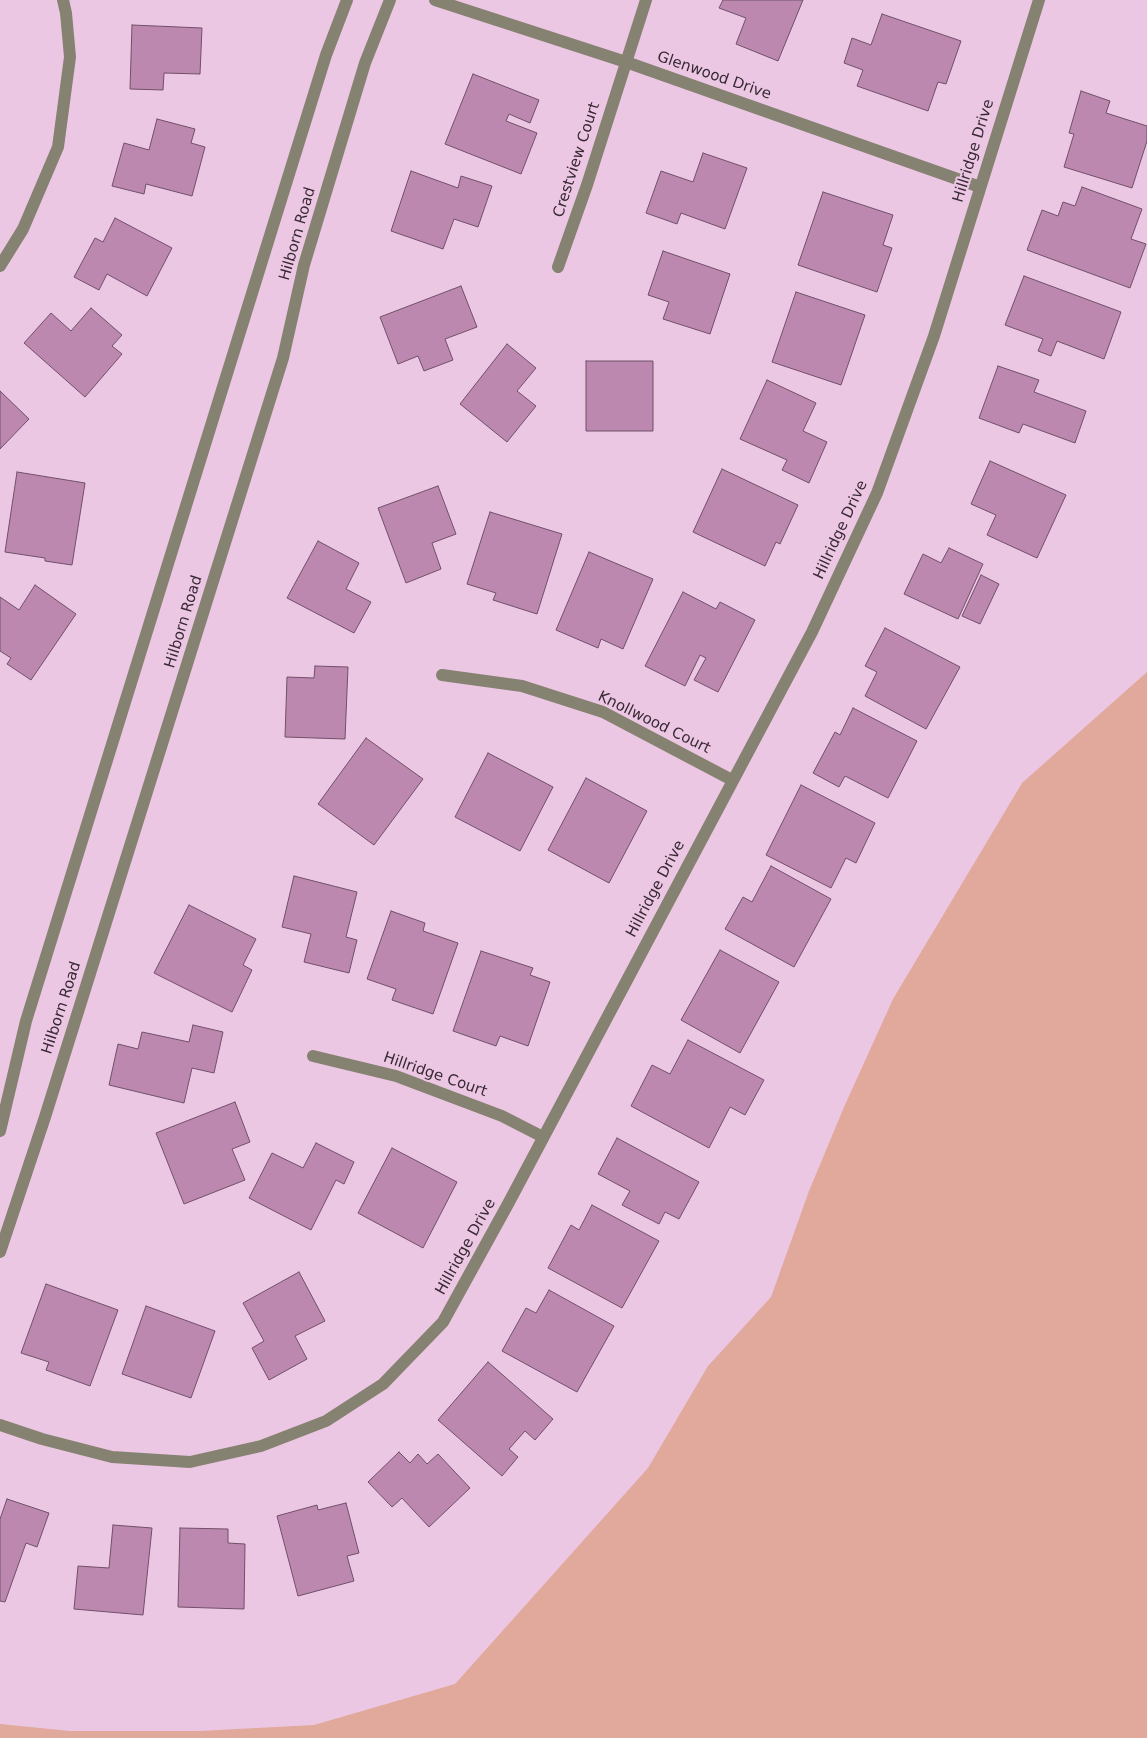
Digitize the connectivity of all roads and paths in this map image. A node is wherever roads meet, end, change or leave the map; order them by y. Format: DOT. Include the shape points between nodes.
graph roads {
  1 [pos="63,0"];
  2 [pos="347,0"];
  3 [pos="390,0"];
  4 [pos="435,0"];
  5 [pos="646,0"];
  6 [pos="1039,0"];
  7 [pos="626,62"];
  8 [pos="980,187"];
  9 [pos="0,266"];
  10 [pos="558,267"];
  11 [pos="442,675"];
  12 [pos="732,780"];
  13 [pos="313,1056"];
  14 [pos="0,1131"];
  15 [pos="543,1137"];
  16 [pos="0,1252"];
  17 [pos="0,1425"];
  1 -- 9 [label="street" via="70,57 58,147 23,229"];
  2 -- 14 [label="street, Hilborn Road" via="323,65 29,1011"];
  3 -- 16 [label="street, Hilborn Road" via="365,63 304,265 283,358"];
  4 -- 7 [label="street, Glenwood Drive"];
  5 -- 7 [label="street, Crestview Court"];
  6 -- 8 [label="street, Hillridge Drive"];
  7 -- 8 [label="street, Glenwood Drive"];
  7 -- 10 [label="street, Crestview Court"];
  8 -- 12 [label="street, Hillridge Drive" via="934,336 877,493 812,632"];
  11 -- 12 [label="street, Knollwood Court" via="522,686 603,712"];
  12 -- 15 [label="street, Hillridge Drive"];
  13 -- 15 [label="street, Hillridge Court" via="396,1076 502,1116"];
  15 -- 17 [label="street, Hillridge Drive" via="443,1322 383,1384 326,1421 261,1446 190,1462 112,1457"];
}
